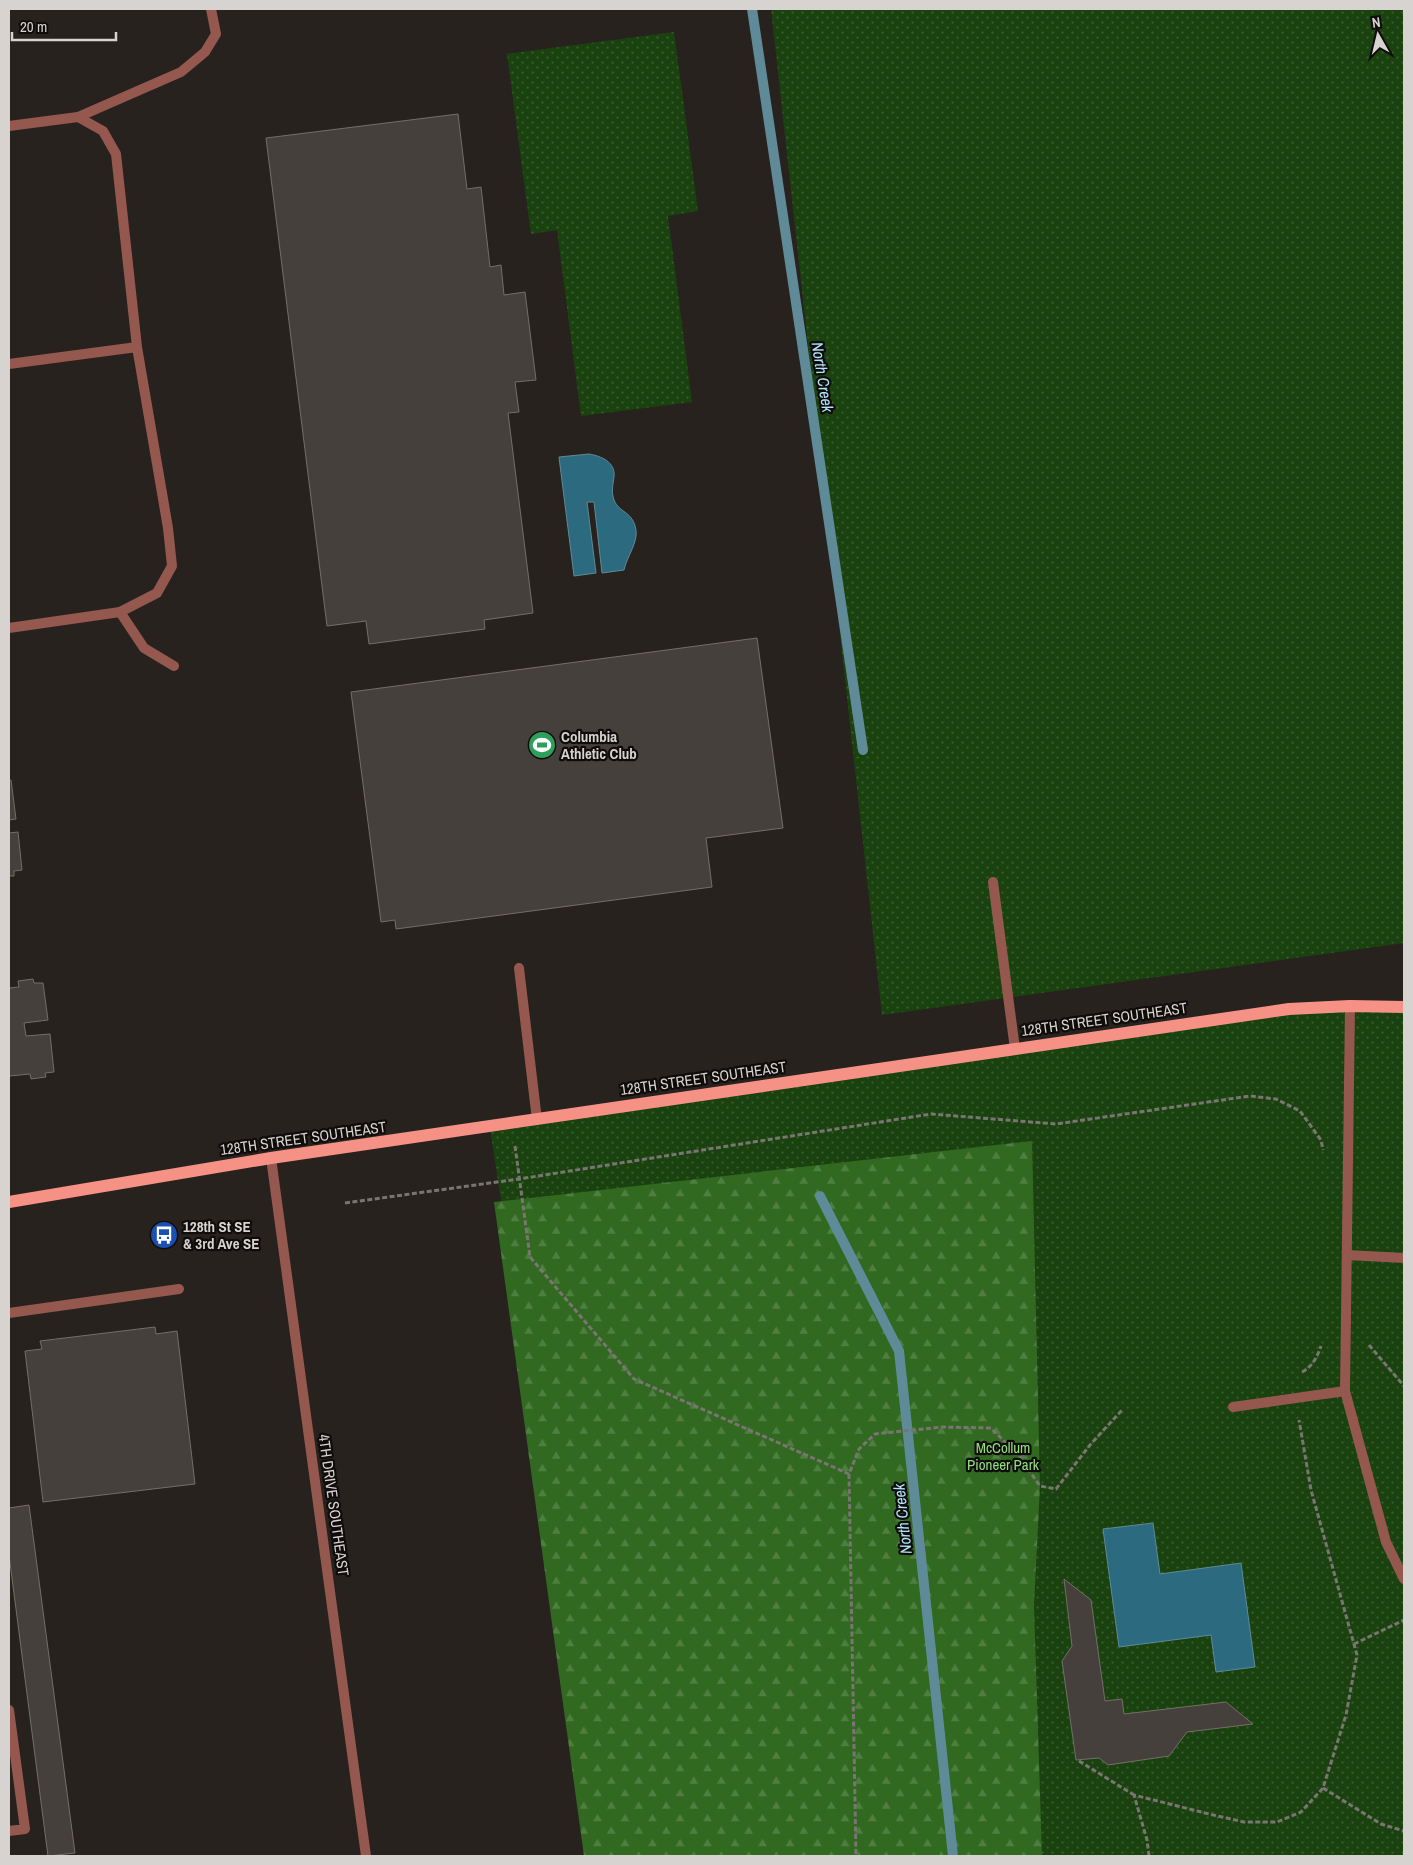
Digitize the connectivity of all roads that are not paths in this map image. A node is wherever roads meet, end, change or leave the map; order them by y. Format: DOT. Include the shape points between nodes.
graph roads {
  1 [pos="211,9"];
  2 [pos="78,117"];
  3 [pos="9,126"];
  4 [pos="137,347"];
  5 [pos="9,364"];
  6 [pos="120,612"];
  7 [pos="9,628"];
  8 [pos="174,666"];
  9 [pos="993,882"];
  10 [pos="519,968"];
  11 [pos="1350,1006"];
  12 [pos="1404,1007"];
  13 [pos="1015,1048"];
  14 [pos="537,1120"];
  15 [pos="272,1158"];
  16 [pos="9,1202"];
  17 [pos="1347,1255"];
  18 [pos="1404,1258"];
  19 [pos="179,1289"];
  20 [pos="9,1313"];
  21 [pos="1345,1392"];
  22 [pos="1232,1407"];
  23 [pos="1404,1578"];
  24 [pos="9,1710"];
  25 [pos="9,1832"];
  26 [pos="366,1856"];
  1 -- 2 [label="street" via="216,34 205,52 181,72"];
  2 -- 3 [label="street"];
  2 -- 4 [label="street" via="104,131 116,154"];
  4 -- 5 [label="street"];
  4 -- 6 [label="street" via="172,566 157,593"];
  6 -- 7 [label="street"];
  6 -- 8 [label="street" via="144,648"];
  9 -- 13 [label="street"];
  10 -- 14 [label="street"];
  11 -- 12 [label="main road, 128TH STREET SOUTHEAST"];
  11 -- 13 [label="main road, 128TH STREET SOUTHEAST" via="1289,1009"];
  11 -- 17 [label="street"];
  13 -- 14 [label="main road, 128TH STREET SOUTHEAST"];
  14 -- 15 [label="main road, 128TH STREET SOUTHEAST"];
  15 -- 16 [label="main road, 128TH STREET SOUTHEAST"];
  15 -- 26 [label="street, 4TH DRIVE SOUTHEAST"];
  17 -- 18 [label="street"];
  17 -- 21 [label="street"];
  19 -- 20 [label="street"];
  21 -- 22 [label="street"];
  21 -- 23 [label="street" via="1386,1542"];
  24 -- 25 [label="street" via="25,1829"];
}
